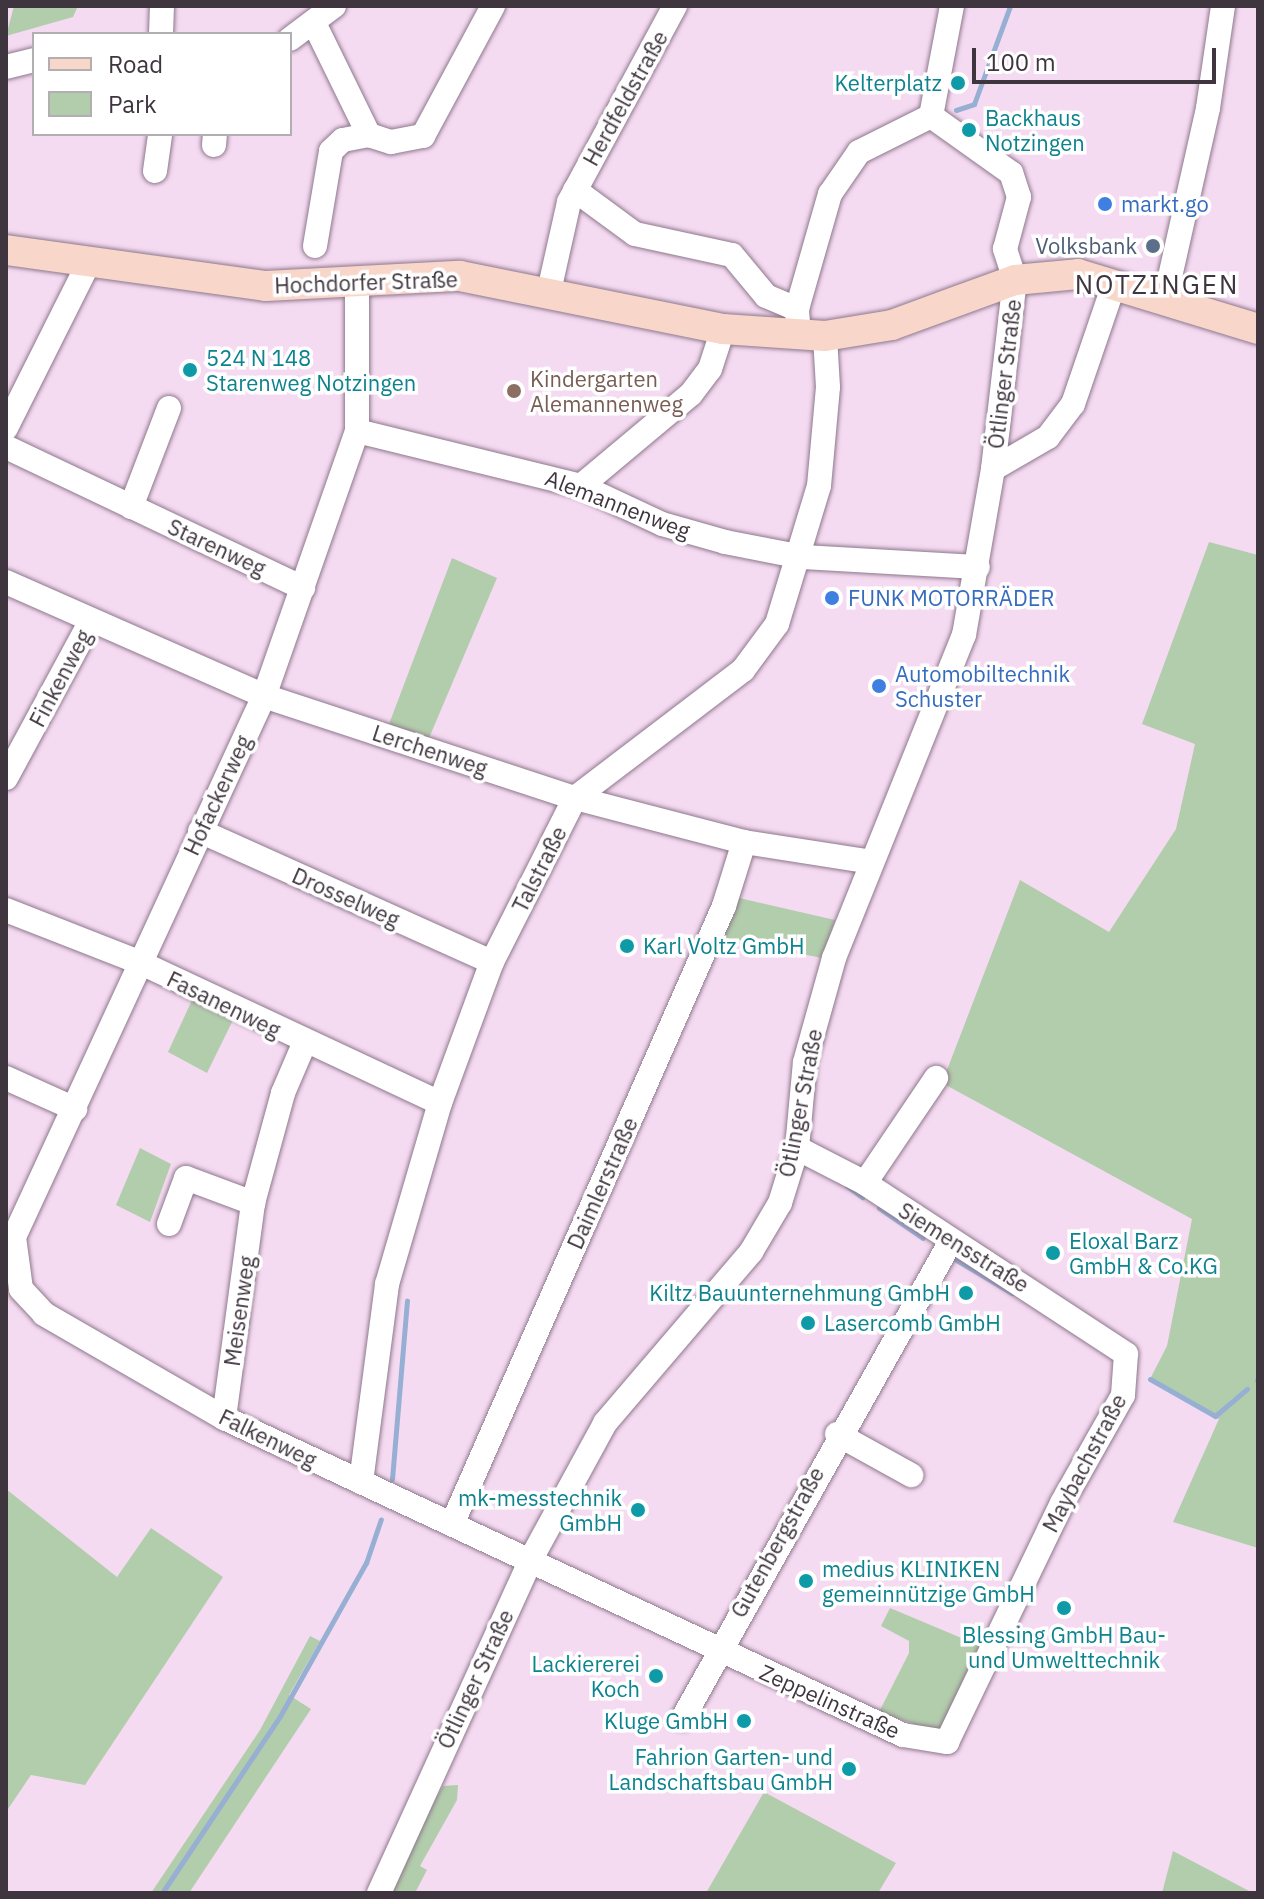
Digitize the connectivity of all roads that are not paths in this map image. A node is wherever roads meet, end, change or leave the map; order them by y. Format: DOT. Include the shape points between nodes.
graph roads {
  1 [pos="162,6"];
  2 [pos="334,6"];
  3 [pos="493,6"];
  4 [pos="675,6"];
  5 [pos="952,6"];
  6 [pos="1223,6"];
  7 [pos="315,25"];
  8 [pos="161,32"];
  9 [pos="292,38"];
  10 [pos="32,60"];
  11 [pos="6,67"];
  12 [pos="931,116"];
  13 [pos="369,135"];
  14 [pos="160,136"];
  15 [pos="155,171"];
  16 [pos="575,190"];
  17 [pos="315,246"];
  18 [pos="6,250"];
  19 [pos="88,264"];
  20 [pos="1015,280"];
  21 [pos="357,282"];
  22 [pos="1114,284"];
  23 [pos="549,291"];
  24 [pos="1165,299"];
  25 [pos="807,326"];
  26 [pos="723,329"];
  27 [pos="1258,329"];
  28 [pos="169,408"];
  29 [pos="6,428"];
  30 [pos="357,431"];
  31 [pos="6,447"];
  32 [pos="993,469"];
  33 [pos="581,486"];
  34 [pos="131,507"];
  35 [pos="802,557"];
  36 [pos="978,567"];
  37 [pos="6,582"];
  38 [pos="303,588"];
  39 [pos="91,621"];
  40 [pos="264,696"];
  41 [pos="6,778"];
  42 [pos="575,798"];
  43 [pos="200,831"];
  44 [pos="744,842"];
  45 [pos="871,862"];
  46 [pos="6,910"];
  47 [pos="139,962"];
  48 [pos="492,962"];
  49 [pos="304,1044"];
  50 [pos="6,1078"];
  51 [pos="936,1078"];
  52 [pos="440,1103"];
  53 [pos="75,1109"];
  54 [pos="797,1148"];
  55 [pos="865,1183"];
  56 [pos="253,1203"];
  57 [pos="169,1224"];
  58 [pos="951,1241"];
  59 [pos="14,1287"];
  60 [pos="1126,1354"];
  61 [pos="224,1418"];
  62 [pos="837,1434"];
  63 [pos="911,1475"];
  64 [pos="361,1482"];
  65 [pos="453,1522"];
  66 [pos="531,1559"];
  67 [pos="716,1650"];
  68 [pos="683,1718"];
  69 [pos="947,1742"];
  70 [pos="379,1893"];
  1 -- 8 [label="street"];
  2 -- 7 [label="street"];
  3 -- 13 [label="street" via="423,136 391,142"];
  4 -- 16 [label="street, Herdfeldstraße"];
  5 -- 12 [label="street"];
  6 -- 24 [label="street" via="1208,108"];
  7 -- 9 [label="street"];
  7 -- 13 [label="street"];
  10 -- 11 [label="street"];
  12 -- 20 [label="street" via="1011,173 1019,197 1005,249"];
  12 -- 25 [label="street, Talstraße" via="859,152 845,168 817,230"];
  13 -- 17 [label="street" via="343,140 331,151"];
  14 -- 15 [label="street"];
  16 -- 23 [label="street, Herdfeldstraße"];
  16 -- 25 [label="street, Herdfeldstraße" via="635,234 732,255 766,296"];
  18 -- 19 [label="main road, Hochdorfer Straße"];
  19 -- 21 [label="main road, Hochdorfer Straße" via="266,286"];
  19 -- 29 [label="street"];
  20 -- 22 [label="main road, Hochdorfer Straße" via="1051,272"];
  20 -- 25 [label="main road, Hochdorfer Straße" via="892,325"];
  20 -- 32 [label="street, Ötlinger Straße"];
  21 -- 23 [label="main road, Hochdorfer Straße" via="460,276"];
  21 -- 30 [label="street, Hofackerweg"];
  22 -- 24 [label="main road, Hochdorfer Straße"];
  22 -- 32 [label="street, Ötlinger Straße" via="1073,404 1048,437"];
  23 -- 26 [label="main road, Hochdorfer Straße"];
  24 -- 27 [label="main road, Hochdorfer Straße"];
  25 -- 26 [label="main road, Hochdorfer Straße"];
  25 -- 35 [label="street, Talstraße" via="819,486"];
  26 -- 33 [label="street" via="710,369 691,394"];
  28 -- 34 [label="street"];
  30 -- 33 [label="street, Alemannenweg"];
  30 -- 38 [label="street, Hofackerweg"];
  31 -- 34 [label="street, Starenweg"];
  32 -- 36 [label="street, Ötlinger Straße"];
  33 -- 35 [label="street, Alemannenweg" via="662,524"];
  34 -- 38 [label="street, Starenweg"];
  35 -- 36 [label="street, Alemannenweg"];
  35 -- 42 [label="street, Talstraße" via="777,624 743,670"];
  36 -- 45 [label="street, Ötlinger Straße" via="945,690"];
  37 -- 39 [label="street, Lerchenweg"];
  38 -- 40 [label="street, Hofackerweg"];
  39 -- 40 [label="street, Lerchenweg"];
  39 -- 41 [label="street, Finkenweg"];
  40 -- 42 [label="street, Lerchenweg"];
  40 -- 43 [label="street, Hofackerweg"];
  42 -- 44 [label="street, Lerchenweg"];
  42 -- 48 [label="street, Talstraße"];
  43 -- 47 [label="street, Hofackerweg"];
  43 -- 48 [label="street, Drosselweg"];
  44 -- 45 [label="street, Lerchenweg"];
  44 -- 65 [label="street, Daimlerstraße" via="724,906"];
  45 -- 54 [label="street, Ötlinger Straße" via="818,1010"];
  46 -- 47 [label="street, Fasanenweg"];
  47 -- 49 [label="street, Fasanenweg"];
  47 -- 53 [label="street, Hofackerweg"];
  48 -- 52 [label="street, Talstraße"];
  49 -- 52 [label="street, Fasanenweg"];
  49 -- 56 [label="street, Meisenweg" via="283,1093"];
  50 -- 53 [label="street"];
  51 -- 55 [label="street"];
  52 -- 64 [label="street, Talstraße" via="387,1284"];
  53 -- 59 [label="street, Hofackerweg" via="14,1237"];
  54 -- 55 [label="street, Siemensstraße"];
  54 -- 66 [label="street, Ötlinger Straße" via="780,1203 751,1252 605,1423"];
  55 -- 58 [label="street, Siemensstraße"];
  56 -- 57 [label="street" via="186,1178"];
  56 -- 61 [label="street, Meisenweg"];
  58 -- 60 [label="street, Siemensstraße"];
  58 -- 62 [label="street, Gutenbergstraße"];
  59 -- 61 [label="street, Falkenweg" via="44,1314"];
  60 -- 69 [label="street, Maybachstraße" via="1123,1395 1062,1503"];
  61 -- 64 [label="street, Falkenweg"];
  62 -- 63 [label="street"];
  62 -- 67 [label="street, Gutenbergstraße"];
  64 -- 65 [label="street, Falkenweg"];
  65 -- 66 [label="street, Falkenweg"];
  66 -- 67 [label="street, Zeppelinstraße"];
  66 -- 70 [label="street, Ötlinger Straße"];
  67 -- 68 [label="street"];
  67 -- 69 [label="street, Zeppelinstraße" via="903,1735"];
}
